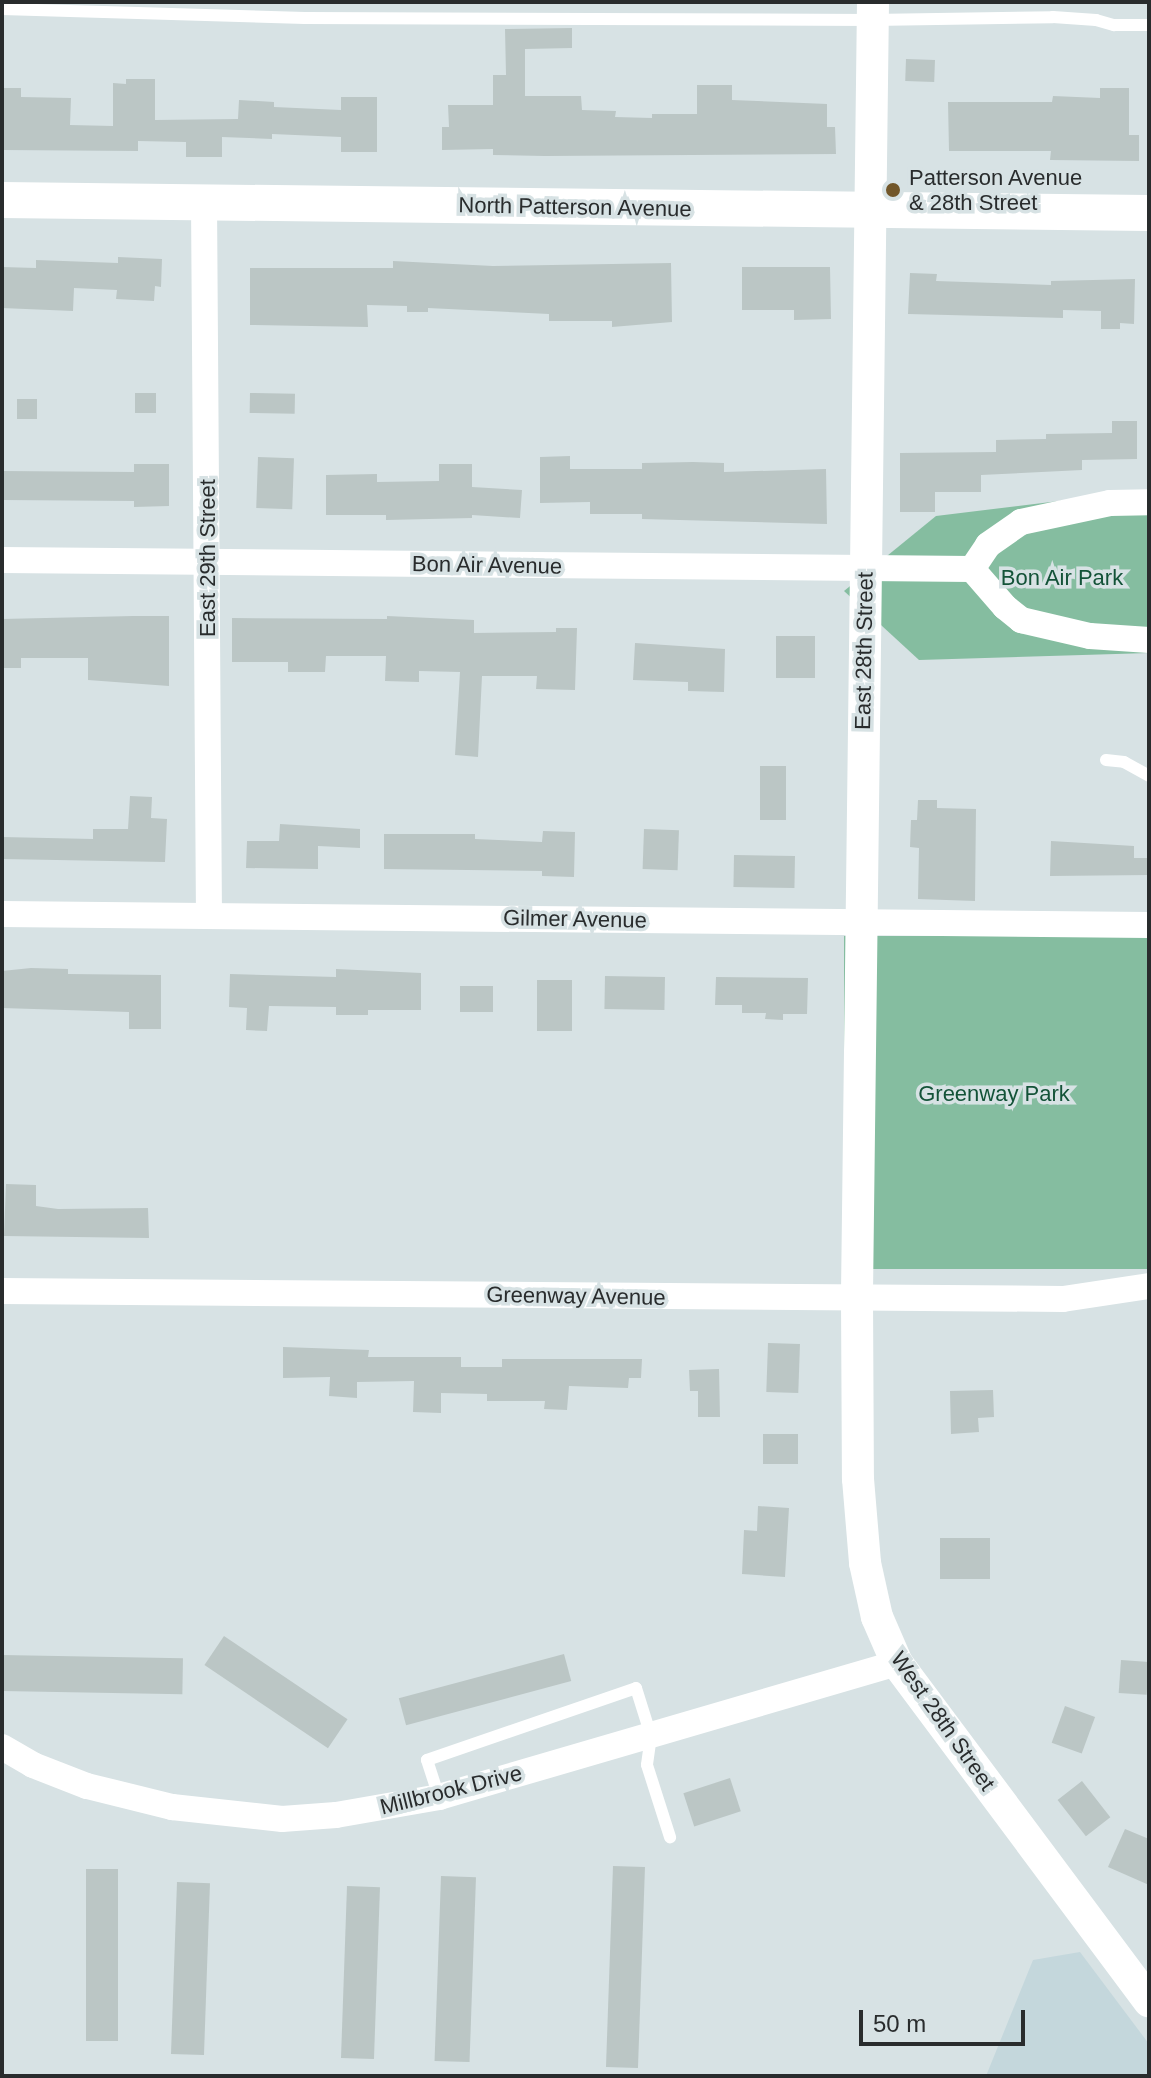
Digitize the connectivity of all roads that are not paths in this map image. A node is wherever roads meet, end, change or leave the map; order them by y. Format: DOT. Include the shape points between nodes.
graph roads {
  1 [pos="2,9"];
  2 [pos="872,11"];
  3 [pos="1149,25"];
  4 [pos="2,200"];
  5 [pos="204,202"];
  6 [pos="870,210"];
  7 [pos="1149,213"];
  8 [pos="1149,502"];
  9 [pos="2,560"];
  10 [pos="209,561"];
  11 [pos="972,569"];
  12 [pos="865,570"];
  13 [pos="1149,640"];
  14 [pos="1106,760"];
  15 [pos="1149,776"];
  16 [pos="209,913"];
  17 [pos="2,914"];
  18 [pos="861,924"];
  19 [pos="1149,925"];
  20 [pos="1149,1286"];
  21 [pos="2,1291"];
  22 [pos="857,1299"];
  23 [pos="897,1663"];
  24 [pos="651,1736"];
  25 [pos="2,1747"];
  26 [pos="439,1797"];
  27 [pos="670,1837"];
  28 [pos="1149,2001"];
  1 -- 2 [label="lane" via="305,18"];
  2 -- 3 [label="lane"];
  2 -- 6 [label="street, East 28th Street"];
  4 -- 5 [label="main road, North Patterson Avenue"];
  5 -- 6 [label="main road, North Patterson Avenue"];
  5 -- 10 [label="street, East 29th Street"];
  6 -- 7 [label="main road, North Patterson Avenue"];
  6 -- 12 [label="street, East 28th Street"];
  8 -- 11 [label="street" via="1110,503 1021,522 988,545"];
  9 -- 10 [label="street, Bon Air Avenue"];
  10 -- 12 [label="street, Bon Air Avenue"];
  10 -- 16 [label="street, East 29th Street"];
  11 -- 12 [label="street, Bon Air Avenue"];
  11 -- 13 [label="street" via="1021,620 1090,636"];
  12 -- 18 [label="street, East 28th Street"];
  14 -- 15 [label="lane" via="1124,762"];
  16 -- 17 [label="street, Gilmer Avenue"];
  16 -- 18 [label="street, Gilmer Avenue"];
  18 -- 19 [label="street, Gilmer Avenue"];
  18 -- 22 [label="street, East 28th Street"];
  20 -- 22 [label="street, Greenway Avenue" via="1063,1299"];
  21 -- 22 [label="street, Greenway Avenue"];
  22 -- 23 [label="street, West 28th Street" via="858,1479 865,1563 877,1617"];
  23 -- 24 [label="street, Millbrook Drive"];
  23 -- 28 [label="street, West 28th Street"];
  24 -- 26 [label="street, Millbrook Drive"];
  24 -- 26 [label="lane" via="636,1688 427,1760"];
  24 -- 27 [label="lane" via="647,1765"];
  25 -- 26 [label="street, Millbrook Drive" via="87,1786 172,1807 282,1819"];
}
